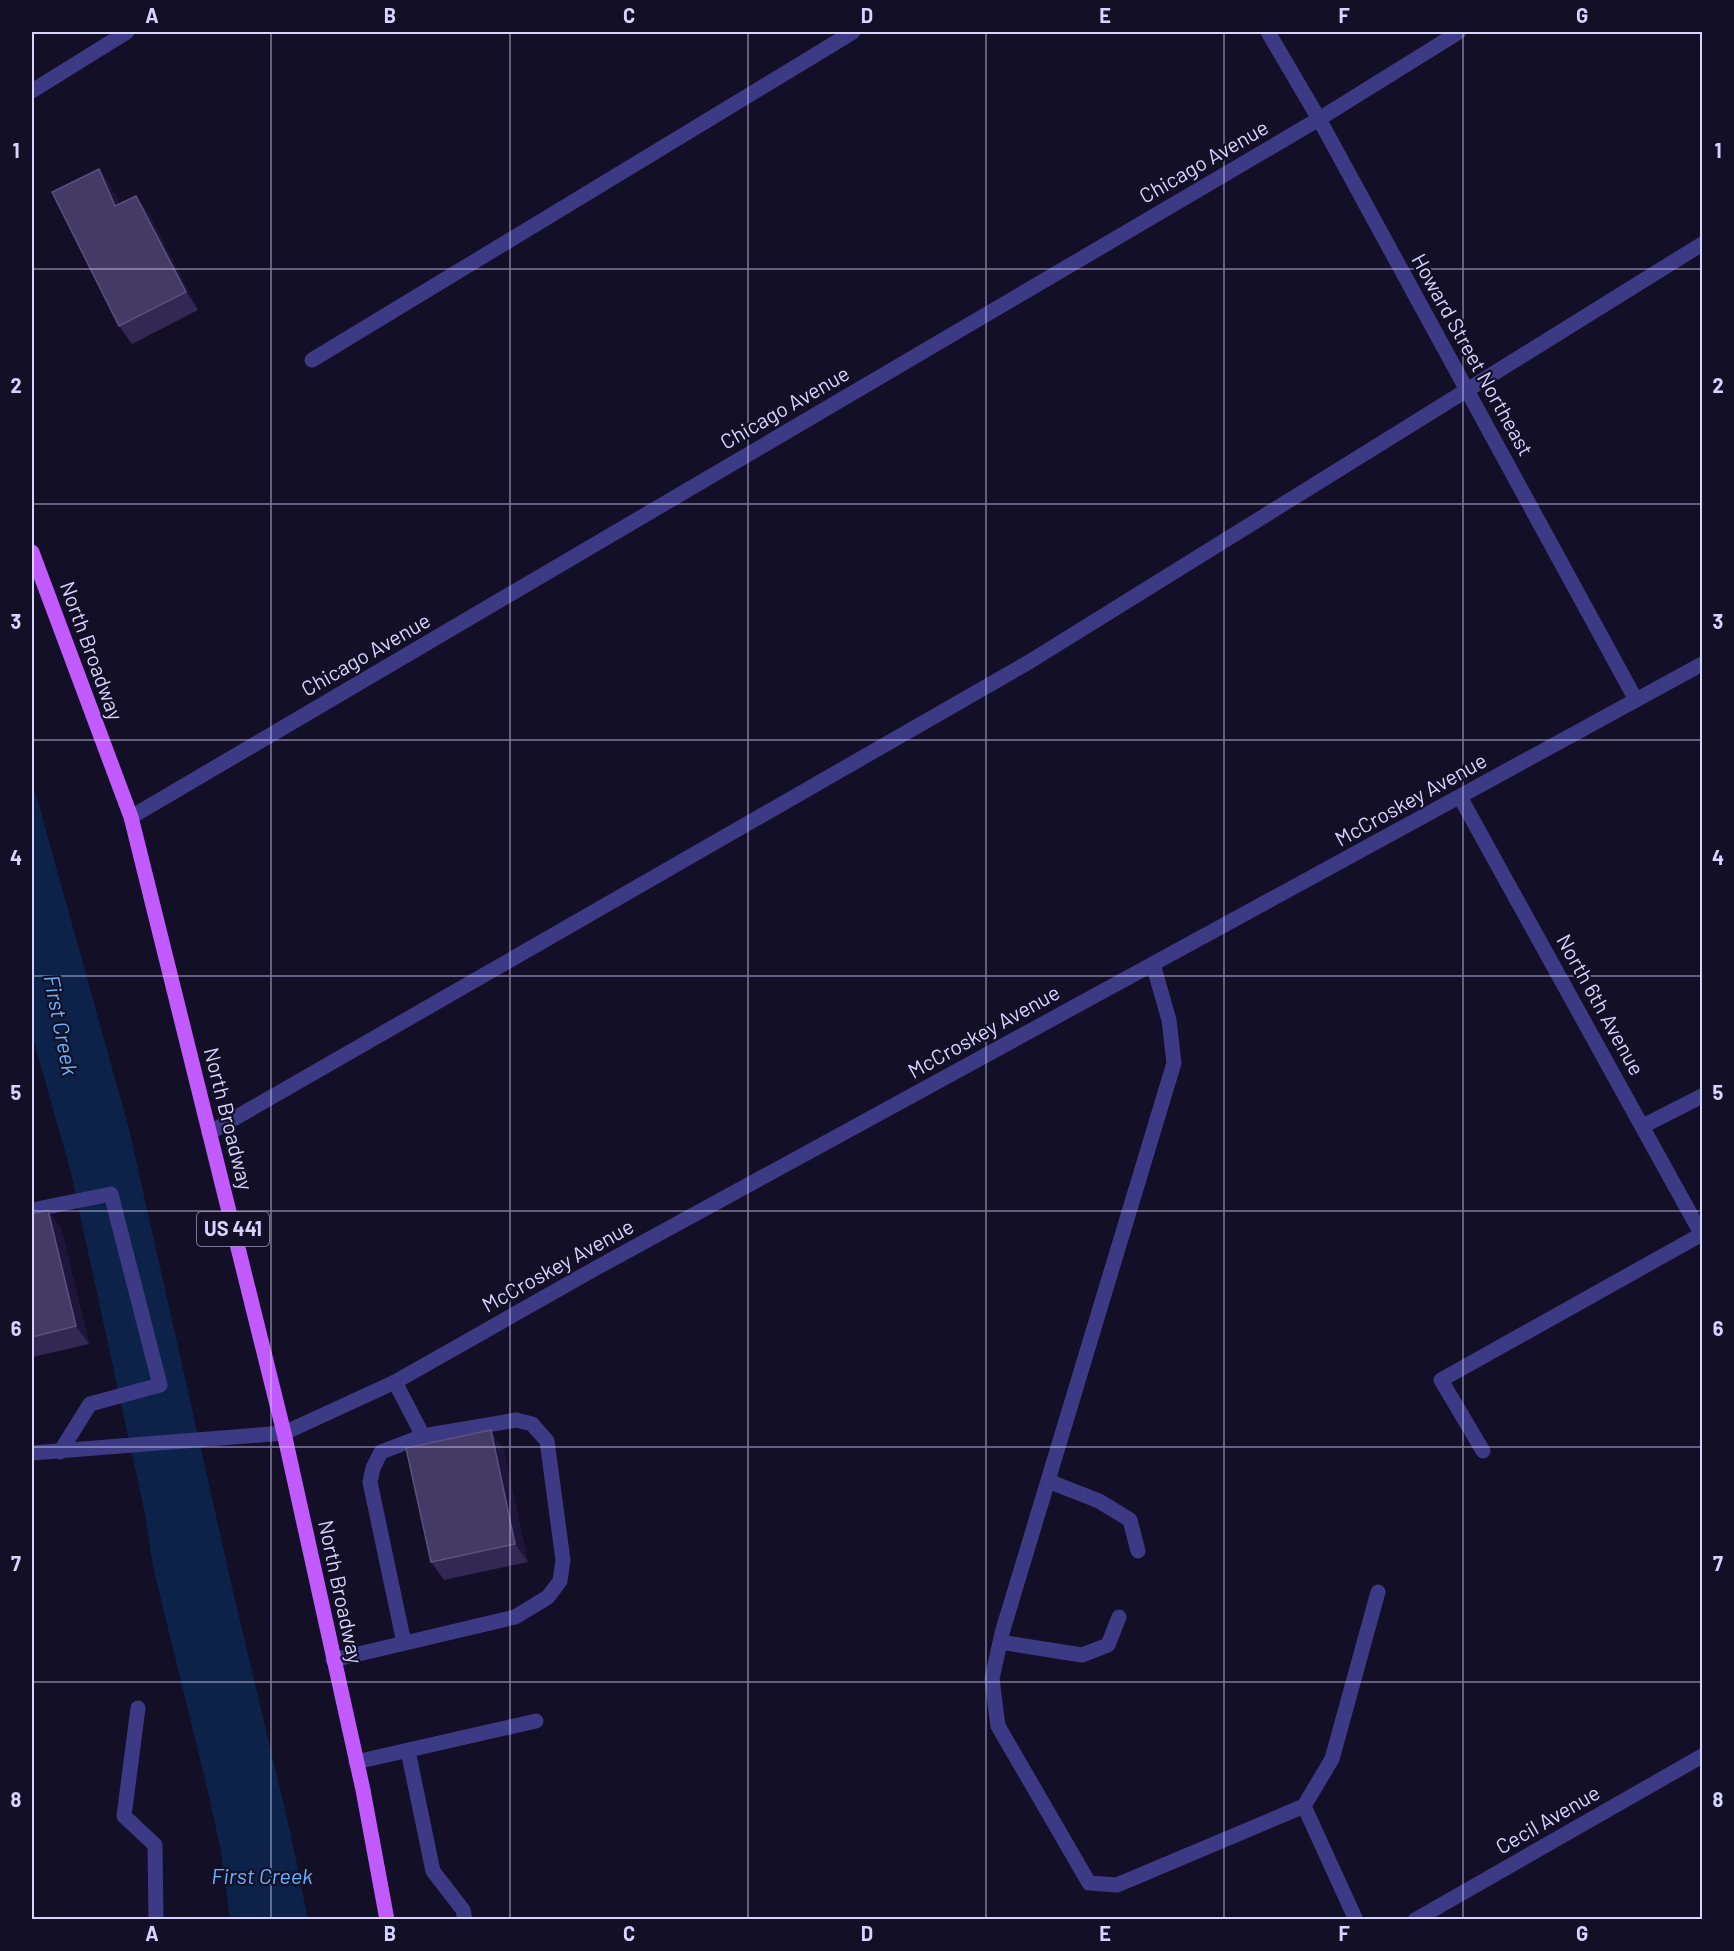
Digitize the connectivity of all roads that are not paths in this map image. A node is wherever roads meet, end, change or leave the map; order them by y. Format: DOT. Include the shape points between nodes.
graph roads {
  1 [pos="127,32"];
  2 [pos="853,32"];
  3 [pos="1268,32"];
  4 [pos="1459,32"];
  5 [pos="32,91"];
  6 [pos="1319,119"];
  7 [pos="1702,244"];
  8 [pos="312,360"];
  9 [pos="1467,390"];
  10 [pos="32,552"];
  11 [pos="1702,664"];
  12 [pos="1636,700"];
  13 [pos="1460,797"];
  14 [pos="131,818"];
  15 [pos="1153,964"];
  16 [pos="1702,1096"];
  17 [pos="1643,1126"];
  18 [pos="209,1133"];
  19 [pos="32,1210"];
  20 [pos="1702,1234"];
  21 [pos="394,1382"];
  22 [pos="284,1433"];
  23 [pos="423,1436"];
  24 [pos="1483,1451"];
  25 [pos="60,1452"];
  26 [pos="32,1453"];
  27 [pos="1048,1481"];
  28 [pos="1138,1551"];
  29 [pos="1378,1592"];
  30 [pos="1119,1617"];
  31 [pos="1000,1642"];
  32 [pos="404,1643"];
  33 [pos="333,1660"];
  34 [pos="138,1708"];
  35 [pos="536,1721"];
  36 [pos="408,1751"];
  37 [pos="1702,1756"];
  38 [pos="356,1762"];
  39 [pos="1304,1806"];
  40 [pos="156,1920"];
  41 [pos="387,1920"];
  42 [pos="465,1920"];
  43 [pos="1356,1920"];
  44 [pos="1415,1920"];
  1 -- 5 [label="street"];
  2 -- 8 [label="street"];
  3 -- 6 [label="street, Howard Street Northeast"];
  4 -- 6 [label="street, Chicago Avenue"];
  6 -- 9 [label="street, Howard Street Northeast"];
  6 -- 14 [label="street, Chicago Avenue"];
  7 -- 9 [label="street"];
  9 -- 12 [label="street, Howard Street Northeast"];
  9 -- 18 [label="street" via="1029,662"];
  10 -- 14 [label="main road, North Broadway / US 441"];
  11 -- 12 [label="street, McCroskey Avenue"];
  12 -- 13 [label="street, McCroskey Avenue"];
  13 -- 15 [label="street, McCroskey Avenue"];
  13 -- 17 [label="street, North 6th Avenue"];
  14 -- 18 [label="main road, North Broadway / US 441"];
  15 -- 21 [label="street, McCroskey Avenue"];
  15 -- 27 [label="street" via="1170,1020 1174,1064"];
  16 -- 17 [label="street"];
  17 -- 20 [label="street, North 6th Avenue"];
  18 -- 22 [label="main road, North Broadway / US 441"];
  19 -- 25 [label="street" via="111,1194 160,1385 90,1404"];
  20 -- 24 [label="street" via="1441,1380"];
  21 -- 22 [label="street, McCroskey Avenue"];
  21 -- 23 [label="street"];
  22 -- 25 [label="street"];
  22 -- 33 [label="main road, North Broadway / US 441"];
  23 -- 32 [label="street" via="381,1452 370,1482"];
  23 -- 32 [label="street" via="516,1420 532,1425 547,1442 563,1560 560,1581 548,1597 515,1617"];
  25 -- 26 [label="street"];
  27 -- 28 [label="street" via="1100,1501 1130,1520"];
  27 -- 31 [label="street"];
  29 -- 39 [label="street" via="1332,1759"];
  30 -- 31 [label="street" via="1108,1645 1082,1655"];
  31 -- 39 [label="street" via="992,1679 998,1726 1089,1883 1117,1885"];
  32 -- 33 [label="street"];
  33 -- 38 [label="main road, North Broadway / US 441"];
  34 -- 40 [label="street" via="124,1816 155,1845"];
  35 -- 36 [label="street"];
  36 -- 38 [label="street"];
  36 -- 42 [label="street" via="433,1871"];
  37 -- 44 [label="street, Cecil Avenue"];
  38 -- 41 [label="main road, North Broadway / US 441"];
  39 -- 43 [label="street"];
}
